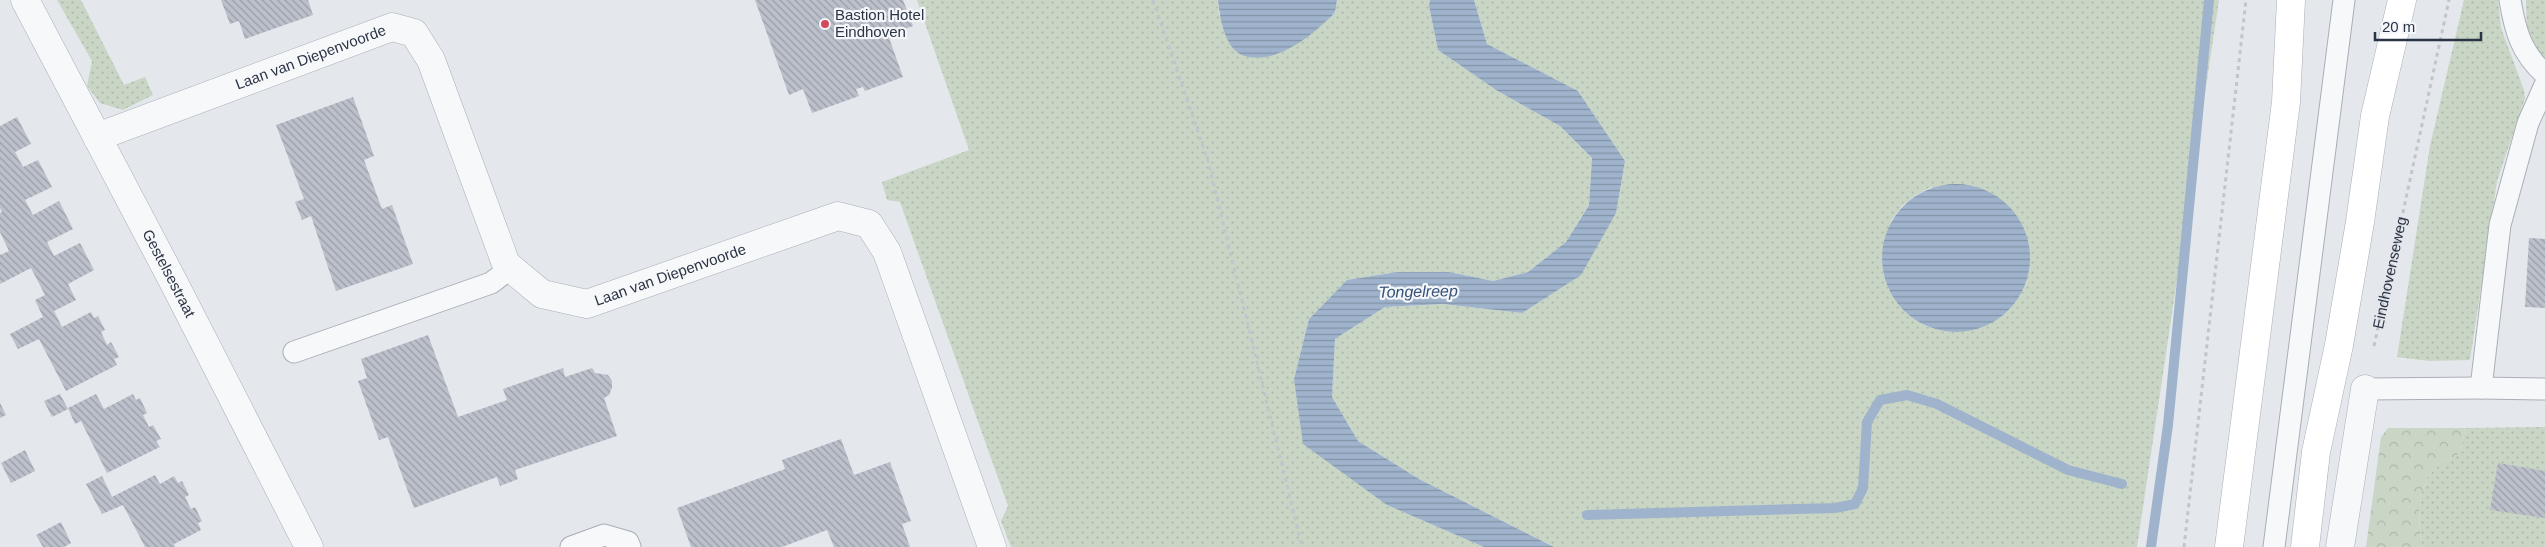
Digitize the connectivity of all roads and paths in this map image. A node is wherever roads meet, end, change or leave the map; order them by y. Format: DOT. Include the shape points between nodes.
graph roads {
  1 [pos="25,0"];
  2 [pos="1153,0"];
  3 [pos="2246,0"];
  4 [pos="2292,0"];
  5 [pos="2344,0"];
  6 [pos="2402,0"];
  7 [pos="2449,0"];
  8 [pos="2510,0"];
  9 [pos="2545,74"];
  10 [pos="2545,84"];
  11 [pos="97,137"];
  12 [pos="512,268"];
  13 [pos="294,352"];
  14 [pos="2481,388"];
  15 [pos="2365,389"];
  16 [pos="2545,389"];
  17 [pos="308,547"];
  18 [pos="571,547"];
  19 [pos="630,547"];
  20 [pos="992,547"];
  21 [pos="1302,547"];
  22 [pos="2184,547"];
  23 [pos="2229,547"];
  24 [pos="2274,547"];
  25 [pos="2305,547"];
  26 [pos="2340,547"];
  1 -- 11 [label="street, Gestelsestraat"];
  2 -- 21 [label="path" via="1208,161"];
  3 -- 22 [label="path"];
  4 -- 23 [label="main road" via="2286,102"];
  5 -- 24 [label="lane"];
  6 -- 25 [label="main road" via="2375,116 2339,345 2316,452"];
  7 -- 15 [label="path, Eindhovenseweg"];
  8 -- 9 [label="lane" via="2516,34 2535,65"];
  10 -- 14 [label="lane" via="2528,124 2500,225"];
  11 -- 12 [label="street, Laan van Diepenvoorde" via="392,27 414,33 431,60 506,264"];
  11 -- 17 [label="street, Gestelsestraat"];
  12 -- 13 [label="lane" via="491,283"];
  12 -- 20 [label="street, Laan van Diepenvoorde" via="542,294 587,304 838,216 869,224 887,252"];
  14 -- 15 [label="lane"];
  14 -- 16 [label="lane"];
  15 -- 26 [label="street"];
  18 -- 19 [label="lane" via="604,535 628,542"];
}
